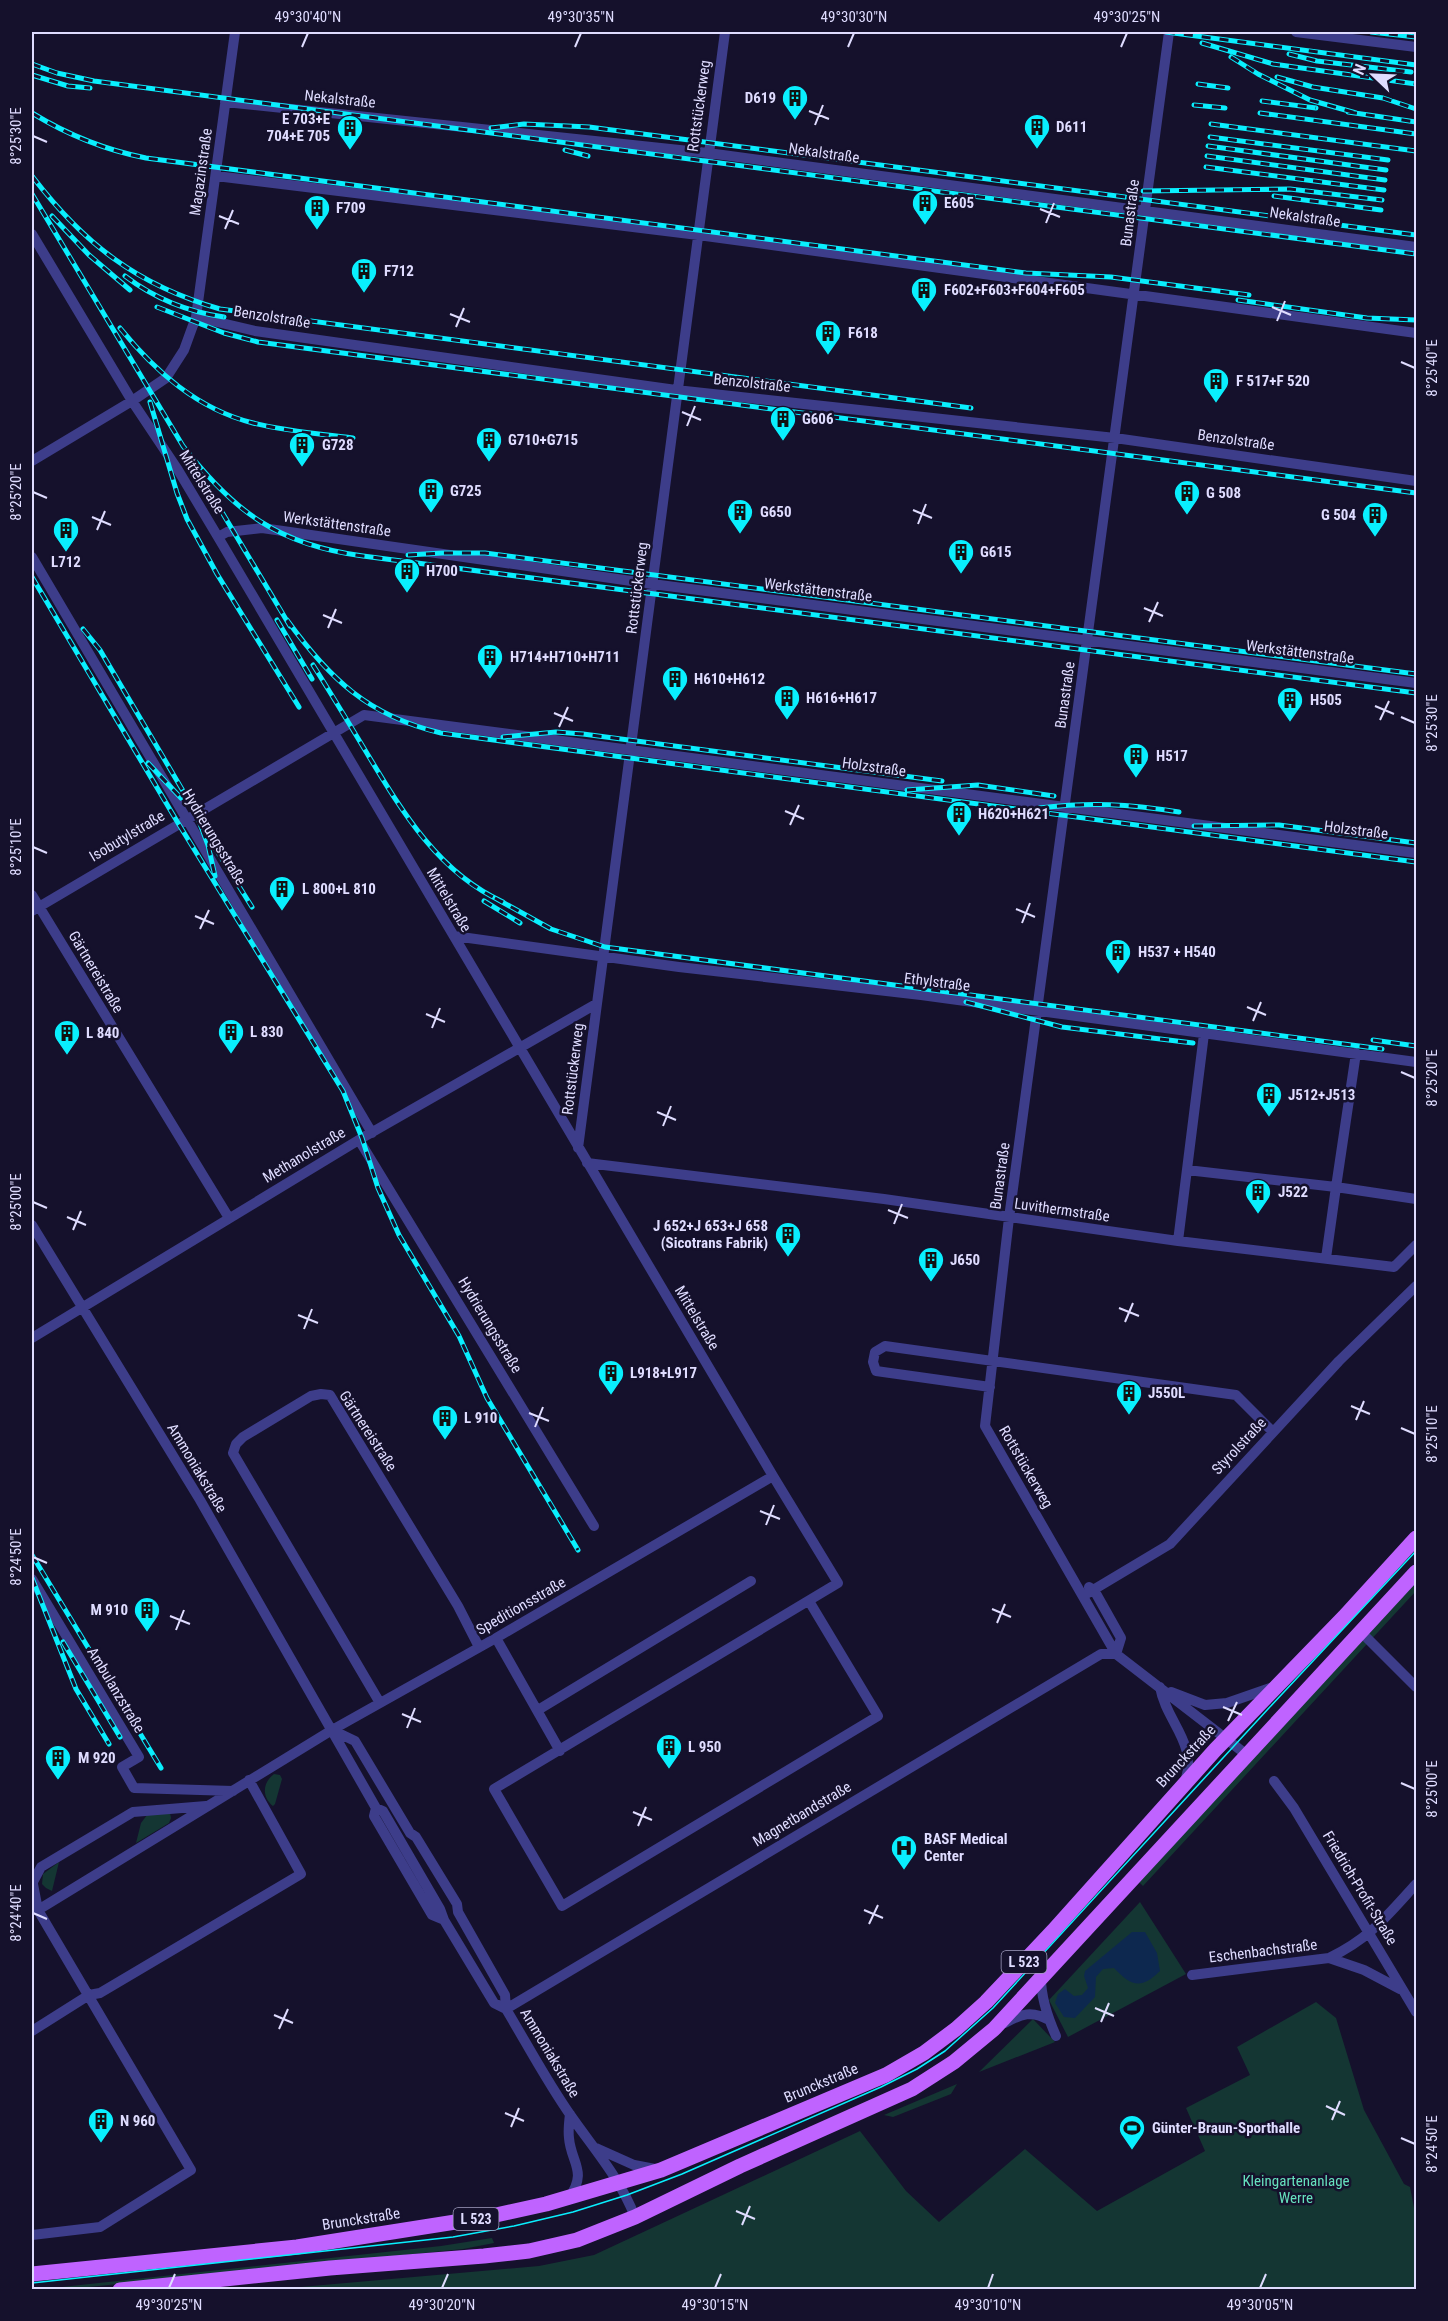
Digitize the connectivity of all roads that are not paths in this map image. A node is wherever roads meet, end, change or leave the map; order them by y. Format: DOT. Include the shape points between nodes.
graph roads {
  1 [pos="235,32"];
  2 [pos="724,32"];
  3 [pos="1169,32"];
  4 [pos="1296,32"];
  5 [pos="1416,47"];
  6 [pos="225,102"];
  7 [pos="708,153"];
  8 [pos="216,176"];
  9 [pos="1146,211"];
  10 [pos="32,234"];
  11 [pos="698,235"];
  12 [pos="1416,248"];
  13 [pos="1135,295"];
  14 [pos="196,317"];
  15 [pos="1416,333"];
  16 [pos="676,390"];
  17 [pos="132,401"];
  18 [pos="1115,438"];
  19 [pos="32,461"];
  20 [pos="1416,481"];
  21 [pos="218,537"];
  22 [pos="32,557"];
  23 [pos="652,584"];
  24 [pos="1088,639"];
  25 [pos="1416,683"];
  26 [pos="333,734"];
  27 [pos="630,751"];
  28 [pos="1065,808"];
  29 [pos="186,819"];
  30 [pos="1416,853"];
  31 [pos="32,895"];
  32 [pos="35,909"];
  33 [pos="454,936"];
  34 [pos="604,956"];
  35 [pos="596,1004"];
  36 [pos="1038,1011"];
  37 [pos="1204,1034"];
  38 [pos="520,1047"];
  39 [pos="1356,1053"];
  40 [pos="1416,1062"];
  41 [pos="372,1133"];
  42 [pos="359,1140"];
  43 [pos="578,1148"];
  44 [pos="587,1163"];
  45 [pos="1187,1170"];
  46 [pos="1336,1187"];
  47 [pos="1416,1198"];
  48 [pos="229,1218"];
  49 [pos="1010,1218"];
  50 [pos="32,1225"];
  51 [pos="1178,1241"];
  52 [pos="1416,1245"];
  53 [pos="1326,1258"];
  54 [pos="1416,1286"];
  55 [pos="82,1308"];
  56 [pos="32,1338"];
  57 [pos="993,1362"];
  58 [pos="990,1387"];
  59 [pos="1273,1432"];
  60 [pos="773,1476"];
  61 [pos="594,1526"];
  62 [pos="1416,1538"];
  63 [pos="1416,1572"];
  64 [pos="32,1579"];
  65 [pos="1073,1579"];
  66 [pos="751,1581"];
  67 [pos="1094,1590"];
  68 [pos="1083,1596"];
  69 [pos="809,1601"];
  70 [pos="1360,1632"];
  71 [pos="496,1638"];
  72 [pos="479,1647"];
  73 [pos="1116,1654"];
  74 [pos="1278,1685"];
  75 [pos="1160,1687"];
  76 [pos="1416,1687"];
  77 [pos="380,1703"];
  78 [pos="538,1710"];
  79 [pos="332,1730"];
  80 [pos="1226,1739"];
  81 [pos="560,1751"];
  82 [pos="1247,1755"];
  83 [pos="249,1780"];
  84 [pos="1274,1781"];
  85 [pos="1185,1783"];
  86 [pos="232,1791"];
  87 [pos="387,1794"];
  88 [pos="208,1806"];
  89 [pos="380,1809"];
  90 [pos="32,1881"];
  91 [pos="1416,1884"];
  92 [pos="35,1907"];
  93 [pos="458,1912"];
  94 [pos="444,1920"];
  95 [pos="1370,1934"];
  96 [pos="1329,1958"];
  97 [pos="1192,1975"];
  98 [pos="1041,1978"];
  99 [pos="1403,1991"];
  100 [pos="89,1995"];
  101 [pos="506,2008"];
  102 [pos="1416,2012"];
  103 [pos="1049,2020"];
  104 [pos="994,2029"];
  105 [pos="32,2031"];
  106 [pos="1056,2036"];
  107 [pos="570,2114"];
  108 [pos="594,2147"];
  109 [pos="661,2170"];
  110 [pos="619,2183"];
  111 [pos="569,2198"];
  112 [pos="635,2217"];
  113 [pos="32,2235"];
  114 [pos="32,2274"];
  115 [pos="120,2289"];
  1 -- 6 [label="street, Magazinstraße"];
  2 -- 7 [label="street, Rottstückerweg"];
  3 -- 9 [label="street, Bunastraße"];
  4 -- 5 [label="street"];
  6 -- 7 [label="street, Nekalstraße"];
  6 -- 8 [label="street, Magazinstraße"];
  7 -- 9 [label="street, Nekalstraße"];
  7 -- 11 [label="street, Rottstückerweg"];
  8 -- 11 [label="street"];
  8 -- 14 [label="street, Magazinstraße"];
  9 -- 12 [label="street, Nekalstraße"];
  9 -- 13 [label="street, Bunastraße"];
  10 -- 17 [label="street, Mittelstraße"];
  11 -- 13 [label="street"];
  11 -- 16 [label="street, Rottstückerweg"];
  13 -- 15 [label="street"];
  13 -- 18 [label="street, Bunastraße"];
  14 -- 16 [label="street, Benzolstraße" via="255,331"];
  14 -- 17 [label="street" via="174,368"];
  16 -- 18 [label="street, Benzolstraße"];
  16 -- 23 [label="street, Rottstückerweg"];
  17 -- 19 [label="street"];
  17 -- 21 [label="street, Mittelstraße"];
  18 -- 20 [label="street, Benzolstraße"];
  18 -- 24 [label="street, Bunastraße"];
  21 -- 23 [label="street, Werkstättenstraße" via="227,532 262,528"];
  21 -- 26 [label="street, Mittelstraße"];
  22 -- 29 [label="street, Hydrierungsstraße"];
  23 -- 24 [label="street, Werkstättenstraße"];
  23 -- 27 [label="street, Rottstückerweg"];
  24 -- 25 [label="street, Werkstättenstraße"];
  24 -- 28 [label="street, Bunastraße"];
  26 -- 27 [label="street, Holzstraße" via="364,715"];
  26 -- 29 [label="street, Isobutylstraße"];
  26 -- 33 [label="street, Mittelstraße"];
  27 -- 28 [label="street, Holzstraße"];
  27 -- 34 [label="street, Rottstückerweg"];
  28 -- 30 [label="street, Holzstraße"];
  28 -- 36 [label="street, Bunastraße"];
  29 -- 32 [label="street, Isobutylstraße"];
  29 -- 41 [label="street, Hydrierungsstraße"];
  31 -- 32 [label="street, Gärtnereistraße"];
  32 -- 48 [label="street, Gärtnereistraße"];
  33 -- 34 [label="street, Ethylstraße"];
  33 -- 38 [label="street, Mittelstraße"];
  34 -- 35 [label="street, Rottstückerweg"];
  34 -- 36 [label="street, Ethylstraße"];
  35 -- 38 [label="street, Methanolstraße"];
  35 -- 43 [label="street, Rottstückerweg"];
  36 -- 37 [label="street, Ethylstraße"];
  36 -- 49 [label="street, Bunastraße"];
  37 -- 39 [label="street, Ethylstraße"];
  37 -- 45 [label="street"];
  38 -- 41 [label="street, Methanolstraße"];
  38 -- 43 [label="street, Mittelstraße"];
  39 -- 40 [label="street, Ethylstraße"];
  39 -- 46 [label="street"];
  41 -- 42 [label="street, Methanolstraße"];
  42 -- 48 [label="street, Methanolstraße"];
  42 -- 61 [label="street, Hydrierungsstraße"];
  43 -- 44 [label="street, Mittelstraße"];
  44 -- 49 [label="street, Luvithermstraße"];
  44 -- 60 [label="street, Mittelstraße"];
  45 -- 46 [label="street"];
  45 -- 51 [label="street"];
  46 -- 47 [label="street"];
  46 -- 53 [label="street"];
  48 -- 55 [label="street, Methanolstraße"];
  49 -- 51 [label="street, Luvithermstraße"];
  49 -- 57 [label="street, Bunastraße"];
  50 -- 55 [label="street, Ammoniakstraße"];
  51 -- 53 [label="street, Luvithermstraße"];
  52 -- 53 [label="street, Luvithermstraße" via="1394,1267"];
  54 -- 59 [label="street, Styrolstraße"];
  55 -- 56 [label="street, Methanolstraße"];
  55 -- 79 [label="street, Ammoniakstraße" via="200,1500"];
  57 -- 58 [label="street, Rottstückerweg"];
  57 -- 58 [label="street" via="885,1346 875,1352 873,1362 876,1371 885,1373"];
  57 -- 59 [label="street" via="1236,1395"];
  58 -- 65 [label="street, Rottstückerweg" via="985,1426"];
  59 -- 67 [label="street, Styrolstraße" via="1170,1544"];
  60 -- 69 [label="street, Mittelstraße" via="838,1583"];
  60 -- 71 [label="street, Speditionsstraße"];
  62 -- 74 [label="main road, Brunckstraße / L 523"];
  63 -- 70 [label="main road, L 523"];
  64 -- 86 [label="street, Ambulanzstraße" via="139,1757 122,1767 134,1788"];
  65 -- 67 [label="street"];
  65 -- 68 [label="street, Rottstückerweg"];
  66 -- 78 [label="street"];
  67 -- 68 [label="street, Styrolstraße"];
  67 -- 73 [label="street" via="1121,1638"];
  68 -- 73 [label="street, Rottstückerweg"];
  69 -- 81 [label="street"];
  69 -- 81 [label="street" via="878,1716 562,1906 494,1789"];
  70 -- 76 [label="street"];
  70 -- 82 [label="main road, L 523"];
  71 -- 72 [label="street, Speditionsstraße"];
  71 -- 78 [label="street"];
  72 -- 77 [label="street, Speditionsstraße"];
  72 -- 77 [label="street, Gärtnereistraße" via="330,1395 311,1396 243,1437 233,1453"];
  73 -- 75 [label="street, Rottstückerweg"];
  73 -- 101 [label="street, Magnetbandstraße" via="1101,1654"];
  74 -- 75 [label="street" via="1227,1703 1205,1705"];
  74 -- 80 [label="main road, Brunckstraße / L 523"];
  75 -- 80 [label="street, Rottstückerweg"];
  75 -- 85 [label="street" via="1164,1706 1184,1740 1189,1767"];
  77 -- 79 [label="street, Speditionsstraße"];
  78 -- 81 [label="street"];
  79 -- 83 [label="street, Speditionsstraße"];
  79 -- 87 [label="street, Ammoniakstraße" via="355,1741"];
  79 -- 89 [label="street, Ammoniakstraße"];
  80 -- 82 [label="street, Rottstückerweg"];
  80 -- 85 [label="main road, Brunckstraße / L 523"];
  82 -- 98 [label="main road, L 523"];
  83 -- 86 [label="street, Speditionsstraße"];
  83 -- 100 [label="street" via="301,1874 100,1993"];
  84 -- 95 [label="street, Friedrich-Profit-Straße"];
  85 -- 109 [label="main road, Brunckstraße / L 523" via="986,2002 924,2053 886,2074"];
  86 -- 88 [label="street, Speditionsstraße"];
  87 -- 89 [label="street"];
  87 -- 93 [label="street, Ammoniakstraße" via="457,1904"];
  88 -- 90 [label="street" via="133,1812 41,1867"];
  88 -- 92 [label="street, Speditionsstraße"];
  89 -- 94 [label="street, Ammoniakstraße" via="374,1816 407,1874 432,1915"];
  90 -- 92 [label="street"];
  91 -- 95 [label="street, Eschenbachstraße"];
  92 -- 100 [label="street"];
  93 -- 94 [label="street"];
  93 -- 101 [label="street, Ammoniakstraße" via="505,1995"];
  94 -- 101 [label="street, Ammoniakstraße" via="494,2003"];
  95 -- 96 [label="street, Eschenbachstraße"];
  95 -- 99 [label="street, Friedrich-Profit-Straße"];
  96 -- 97 [label="street, Eschenbachstraße"];
  96 -- 99 [label="street" via="1364,1970"];
  98 -- 103 [label="street"];
  98 -- 104 [label="main road, L 523"];
  99 -- 102 [label="street, Friedrich-Profit-Straße"];
  100 -- 105 [label="street"];
  100 -- 113 [label="street" via="191,2170 100,2227"];
  101 -- 107 [label="street, Ammoniakstraße"];
  103 -- 104 [label="street" via="1028,2013"];
  103 -- 106 [label="street"];
  104 -- 112 [label="main road, L 523" via="954,2062 912,2089"];
  107 -- 108 [label="street, Ammoniakstraße"];
  107 -- 111 [label="street, Ammoniakstraße" via="569,2140 578,2175"];
  108 -- 109 [label="street" via="634,2165"];
  108 -- 110 [label="street, Ammoniakstraße"];
  109 -- 110 [label="main road, Brunckstraße / L 523"];
  110 -- 111 [label="main road, Brunckstraße / L 523"];
  110 -- 112 [label="street, Ammoniakstraße"];
  111 -- 114 [label="main road, Brunckstraße / L 523" via="487,2217 297,2247"];
  112 -- 115 [label="main road, L 523" via="577,2240 529,2251"];
}
